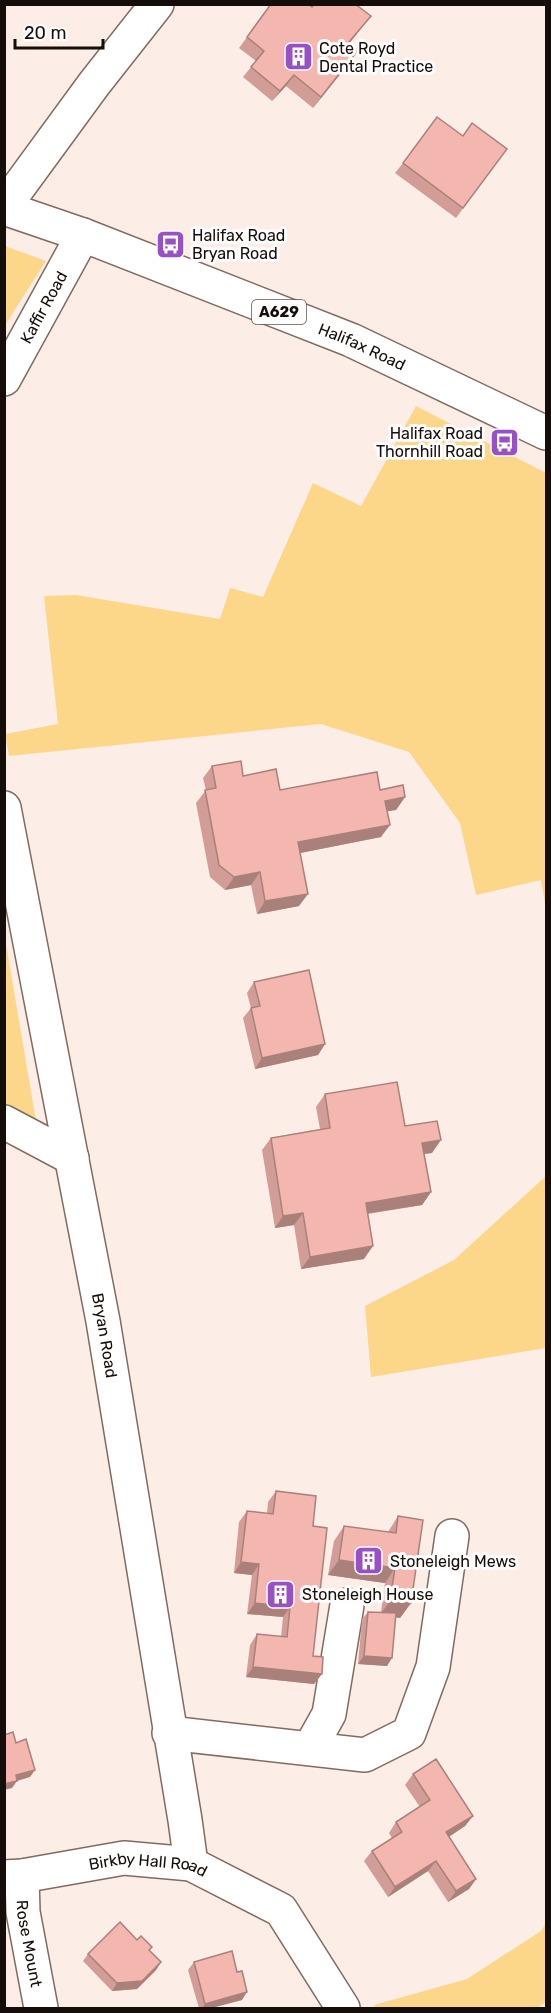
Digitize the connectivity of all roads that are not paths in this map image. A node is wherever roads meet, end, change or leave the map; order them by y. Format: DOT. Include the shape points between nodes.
graph roads {
  1 [pos="157,4"];
  2 [pos="4,207"];
  3 [pos="83,235"];
  4 [pos="4,379"];
  5 [pos="546,433"];
  6 [pos="4,808"];
  7 [pos="9,858"];
  8 [pos="4,1122"];
  9 [pos="72,1158"];
  10 [pos="452,1536"];
  11 [pos="347,1605"];
  12 [pos="170,1733"];
  13 [pos="310,1748"];
  14 [pos="191,1864"];
  15 [pos="13,1876"];
  16 [pos="41,2008"];
  17 [pos="344,2008"];
  1 -- 2 [label="main road"];
  2 -- 3 [label="main road, Halifax Road / A629"];
  3 -- 4 [label="main road, Kaffir Road"];
  3 -- 5 [label="main road, Halifax Road / A629" via="351,340"];
  6 -- 7 [label="main road, Bryan Road"];
  7 -- 9 [label="main road, Bryan Road"];
  8 -- 9 [label="main road"];
  9 -- 12 [label="main road, Bryan Road" via="103,1321"];
  10 -- 13 [label="main road" via="433,1667 409,1733 365,1755"];
  11 -- 13 [label="main road" via="329,1714"];
  12 -- 13 [label="main road"];
  12 -- 14 [label="main road, Bryan Road"];
  14 -- 15 [label="main road, Birkby Hall Road" via="124,1858"];
  14 -- 17 [label="main road, Birkby Hall Road" via="281,1910"];
  15 -- 16 [label="main road, Rose Mount"];
}
